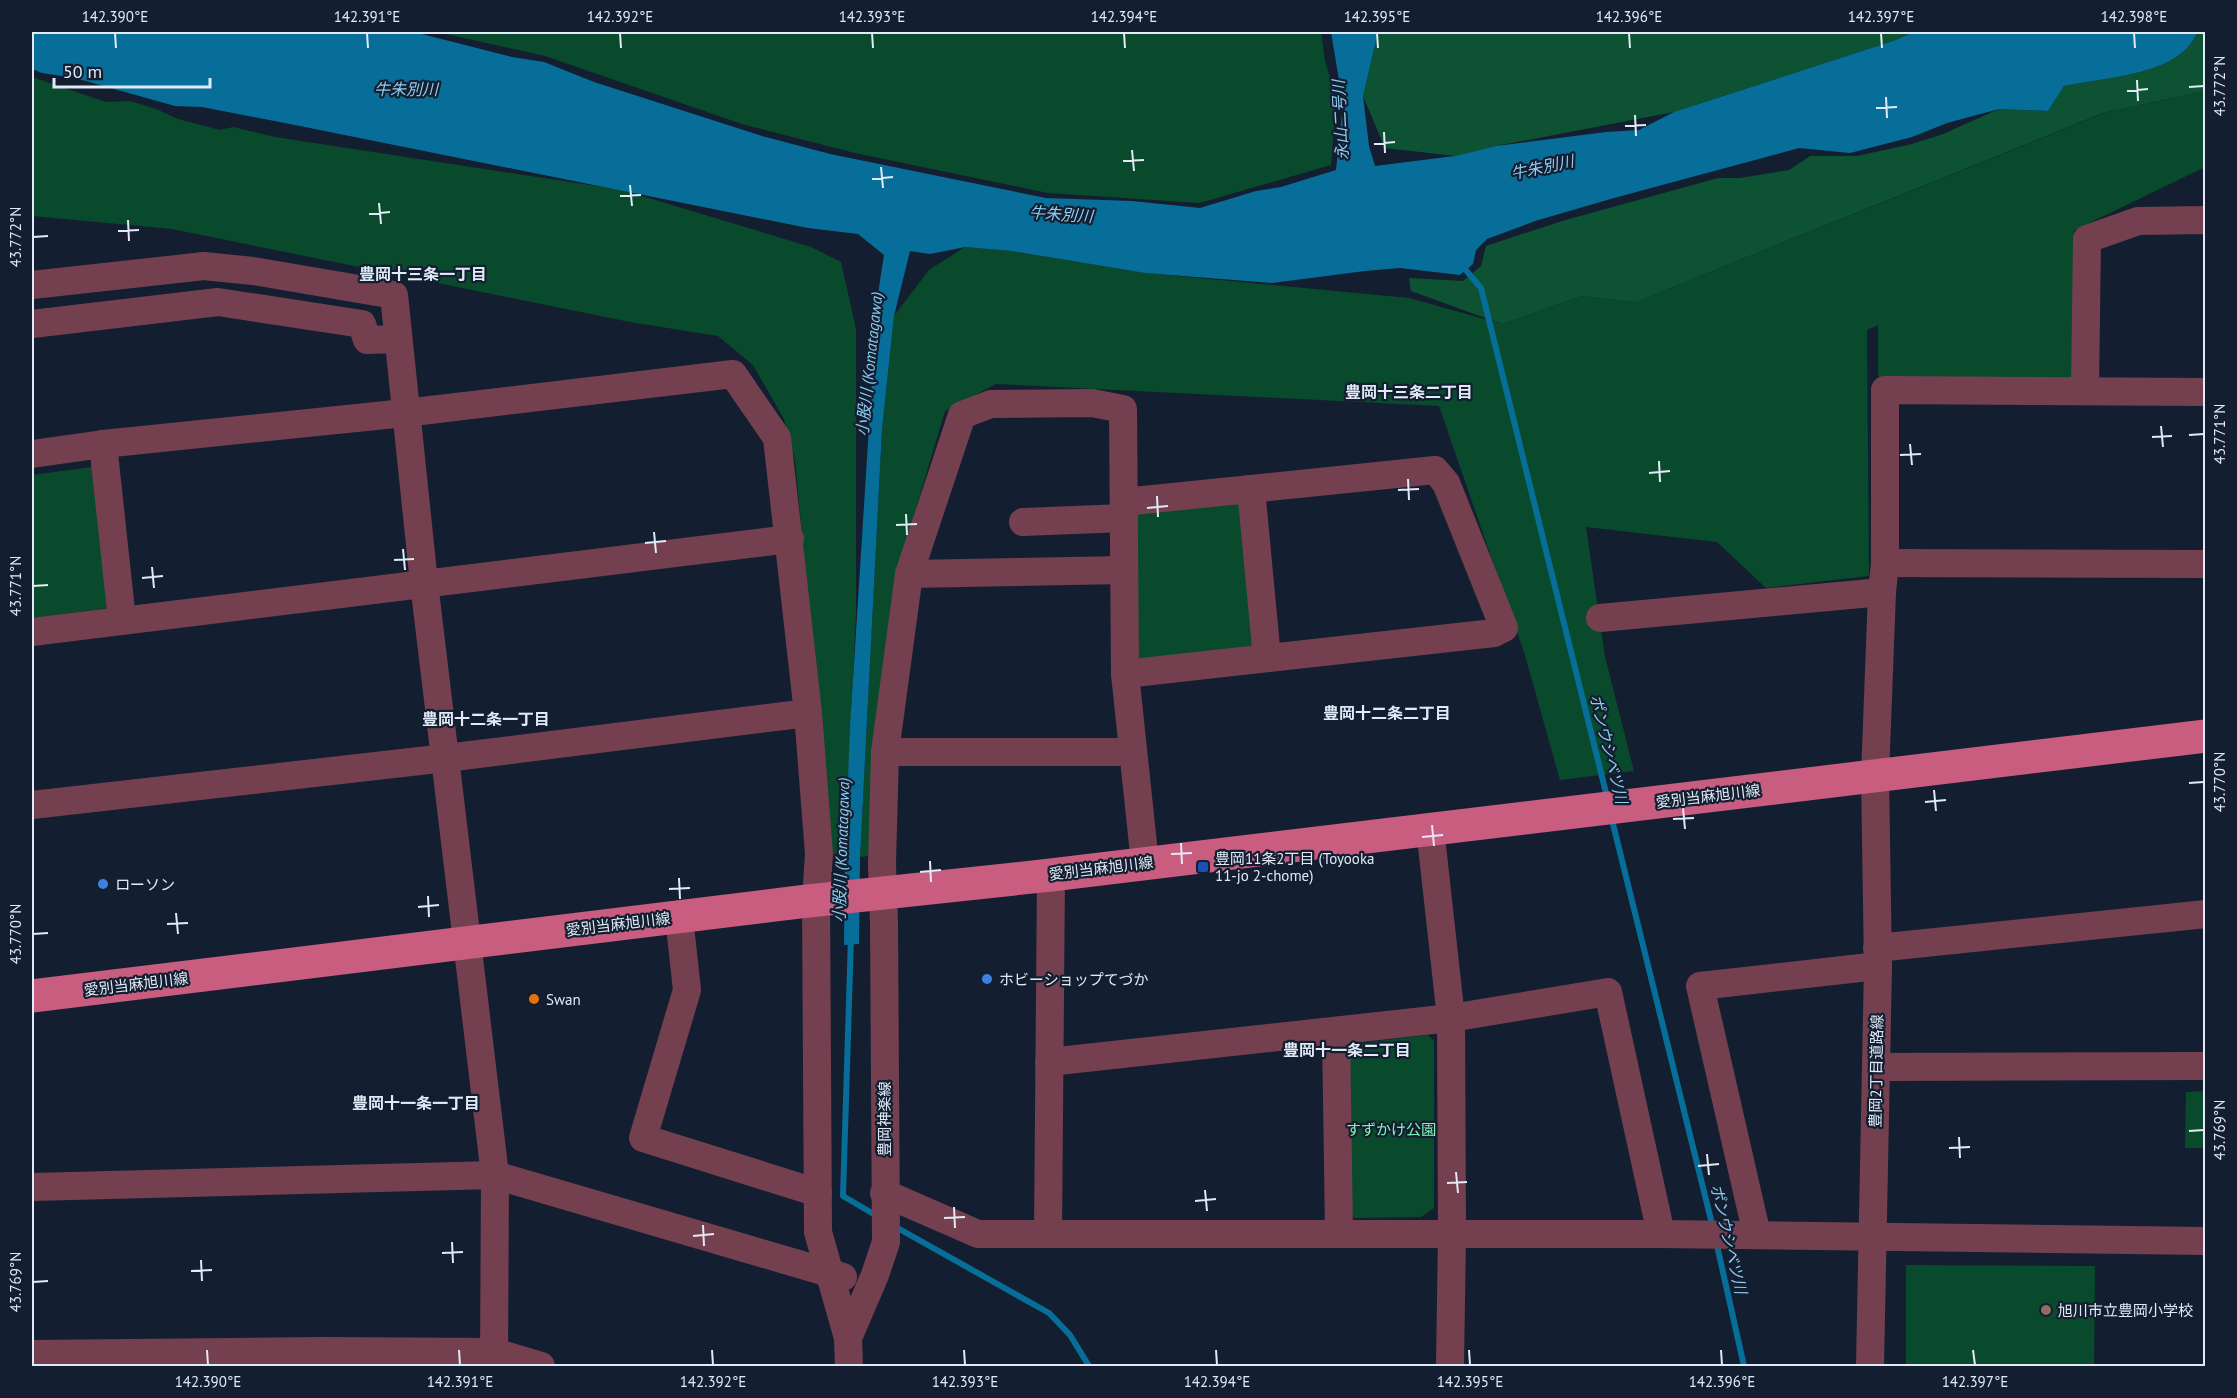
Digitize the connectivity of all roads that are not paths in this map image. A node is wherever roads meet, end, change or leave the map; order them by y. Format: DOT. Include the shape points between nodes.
graph roads {
  1 [pos="2205,220"];
  2 [pos="32,285"];
  3 [pos="32,324"];
  4 [pos="398,339"];
  5 [pos="2085,390"];
  6 [pos="2205,392"];
  7 [pos="405,413"];
  8 [pos="103,444"];
  9 [pos="32,454"];
  10 [pos="1251,489"];
  11 [pos="1124,510"];
  12 [pos="1023,522"];
  13 [pos="790,539"];
  14 [pos="1885,563"];
  15 [pos="2205,564"];
  16 [pos="1124,570"];
  17 [pos="909,574"];
  18 [pos="424,583"];
  19 [pos="1882,592"];
  20 [pos="1600,618"];
  21 [pos="122,620"];
  22 [pos="32,633"];
  23 [pos="1268,658"];
  24 [pos="1125,674"];
  25 [pos="808,713"];
  26 [pos="2205,736"];
  27 [pos="885,752"];
  28 [pos="1133,752"];
  29 [pos="446,758"];
  30 [pos="1875,776"];
  31 [pos="32,805"];
  32 [pos="1431,828"];
  33 [pos="1145,863"];
  34 [pos="1051,874"];
  35 [pos="877,894"];
  36 [pos="823,899"];
  37 [pos="2205,914"];
  38 [pos="679,916"];
  39 [pos="467,942"];
  40 [pos="1877,957"];
  41 [pos="32,996"];
  42 [pos="1451,1018"];
  43 [pos="1336,1031"];
  44 [pos="1049,1062"];
  45 [pos="2205,1066"];
  46 [pos="1876,1067"];
  47 [pos="495,1175"];
  48 [pos="32,1187"];
  49 [pos="818,1193"];
  50 [pos="885,1202"];
  51 [pos="1048,1234"];
  52 [pos="1339,1234"];
  53 [pos="1661,1234"];
  54 [pos="1452,1235"];
  55 [pos="1744,1235"];
  56 [pos="1872,1236"];
  57 [pos="2205,1241"];
  58 [pos="829,1274"];
  59 [pos="875,1275"];
  60 [pos="848,1338"];
  61 [pos="32,1354"];
  62 [pos="321,1359"];
  63 [pos="494,1359"];
  64 [pos="541,1366"];
  65 [pos="849,1366"];
  66 [pos="1450,1366"];
  67 [pos="1870,1366"];
  1 -- 5 [label="street" via="2138,221 2087,239"];
  2 -- 4 [label="street" via="204,266 253,271 394,295"];
  3 -- 4 [label="street" via="218,302 362,324 367,340"];
  4 -- 7 [label="street"];
  5 -- 6 [label="street"];
  5 -- 14 [label="street, 豊岡2丁目道路線" via="1885,390"];
  7 -- 8 [label="street"];
  7 -- 13 [label="street, 豊岡神楽線" via="733,374 777,438"];
  7 -- 18 [label="street"];
  8 -- 9 [label="street"];
  8 -- 21 [label="street"];
  10 -- 11 [label="street"];
  10 -- 23 [label="street"];
  10 -- 23 [label="street" via="1435,470 1446,483 1504,628 1494,633"];
  11 -- 12 [label="street"];
  11 -- 16 [label="street"];
  11 -- 17 [label="street, 豊岡神楽線" via="1123,409 1092,403 991,404 962,416"];
  13 -- 18 [label="street"];
  13 -- 25 [label="street, 豊岡神楽線"];
  14 -- 15 [label="street"];
  14 -- 19 [label="street, 豊岡2丁目道路線"];
  16 -- 17 [label="street"];
  16 -- 24 [label="street"];
  17 -- 27 [label="street, 豊岡神楽線"];
  18 -- 21 [label="street"];
  18 -- 29 [label="street"];
  19 -- 20 [label="street"];
  19 -- 30 [label="street, 豊岡2丁目道路線"];
  21 -- 22 [label="street"];
  23 -- 24 [label="street"];
  24 -- 28 [label="street"];
  25 -- 29 [label="street"];
  25 -- 36 [label="street, 豊岡神楽線"];
  26 -- 30 [label="main road, 愛別当麻旭川線"];
  27 -- 28 [label="street"];
  27 -- 35 [label="street, 豊岡神楽線" via="882,864"];
  28 -- 33 [label="street"];
  29 -- 31 [label="street"];
  29 -- 39 [label="street"];
  30 -- 32 [label="main road, 愛別当麻旭川線"];
  30 -- 40 [label="street, 豊岡2丁目道路線"];
  32 -- 33 [label="main road, 愛別当麻旭川線"];
  32 -- 42 [label="street"];
  33 -- 34 [label="main road, 愛別当麻旭川線"];
  34 -- 35 [label="main road, 愛別当麻旭川線"];
  34 -- 44 [label="street"];
  35 -- 36 [label="main road, 愛別当麻旭川線"];
  35 -- 50 [label="street, 豊岡神楽線"];
  36 -- 38 [label="main road, 愛別当麻旭川線"];
  36 -- 49 [label="street, 豊岡神楽線"];
  37 -- 40 [label="street"];
  38 -- 39 [label="main road, 愛別当麻旭川線"];
  38 -- 49 [label="street" via="687,990 643,1138"];
  39 -- 41 [label="main road, 愛別当麻旭川線"];
  39 -- 47 [label="street"];
  40 -- 46 [label="street, 豊岡2丁目道路線"];
  40 -- 55 [label="street" via="1700,986"];
  42 -- 43 [label="street"];
  42 -- 53 [label="street" via="1608,992"];
  42 -- 54 [label="street"];
  43 -- 44 [label="street"];
  43 -- 52 [label="street"];
  44 -- 51 [label="street"];
  45 -- 46 [label="street"];
  46 -- 56 [label="street, 豊岡2丁目道路線"];
  47 -- 48 [label="street"];
  47 -- 58 [label="street"];
  47 -- 63 [label="street"];
  49 -- 58 [label="street, 豊岡神楽線" via="818,1232"];
  50 -- 51 [label="street" via="978,1234"];
  50 -- 59 [label="street, 豊岡神楽線" via="886,1242"];
  51 -- 52 [label="street"];
  52 -- 54 [label="street"];
  53 -- 54 [label="street"];
  53 -- 55 [label="street"];
  54 -- 66 [label="street"];
  55 -- 56 [label="street"];
  56 -- 57 [label="street"];
  56 -- 67 [label="street, 豊岡2丁目道路線"];
  58 -- 59 [label="street" via="850,1279"];
  58 -- 60 [label="street, 豊岡神楽線"];
  59 -- 60 [label="street, 豊岡神楽線"];
  60 -- 65 [label="street, 豊岡神楽線"];
  61 -- 62 [label="street"];
  62 -- 63 [label="street"];
  63 -- 64 [label="street"];
}
